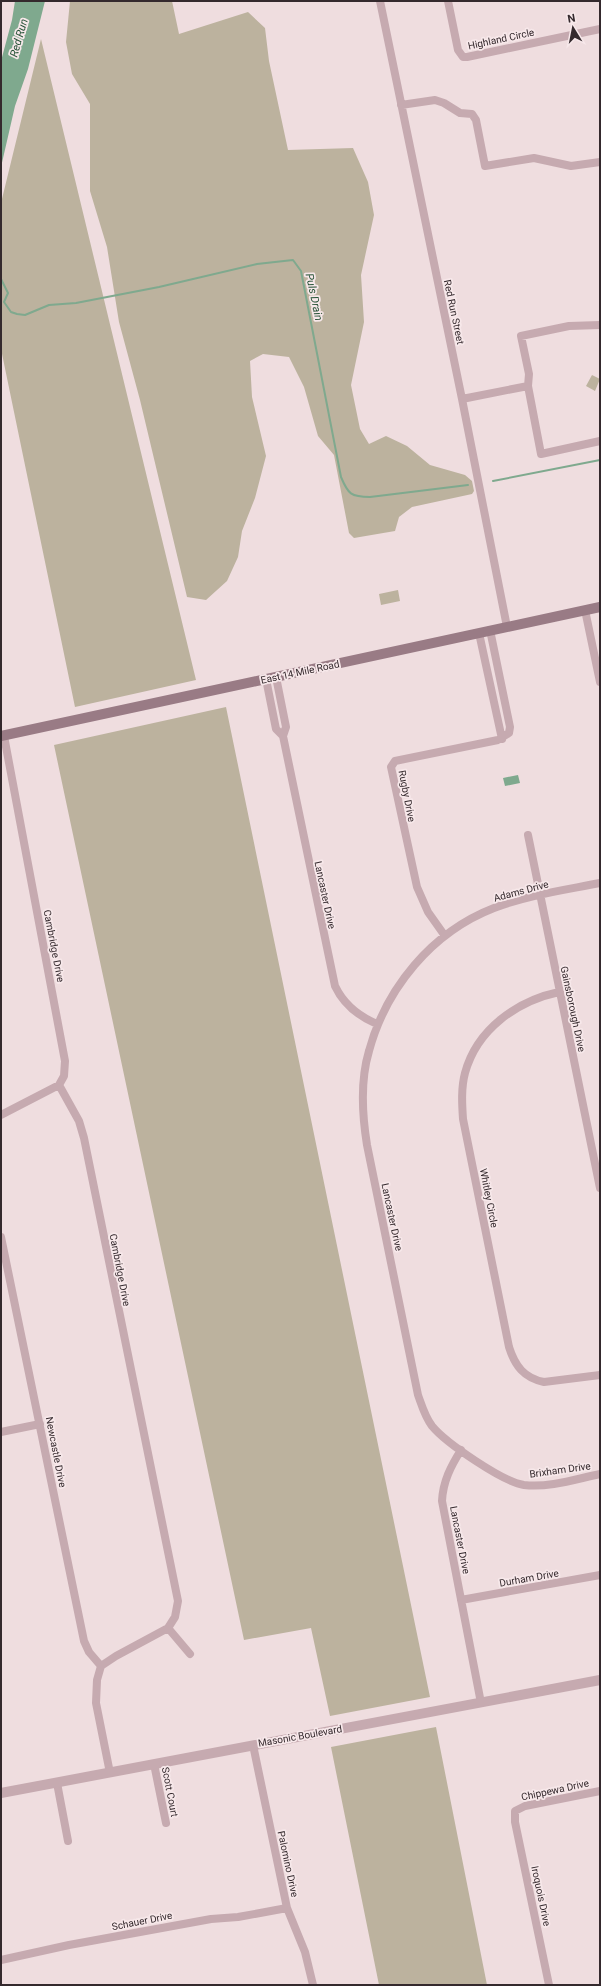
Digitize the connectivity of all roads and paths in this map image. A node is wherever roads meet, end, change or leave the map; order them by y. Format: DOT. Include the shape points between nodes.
graph roads {
  1 [pos="380,1"];
  2 [pos="448,1"];
  3 [pos="600,29"];
  4 [pos="401,105"];
  5 [pos="600,162"];
  6 [pos="600,325"];
  7 [pos="528,386"];
  8 [pos="462,399"];
  9 [pos="600,442"];
  10 [pos="600,607"];
  11 [pos="585,610"];
  12 [pos="507,627"];
  13 [pos="490,630"];
  14 [pos="479,633"];
  15 [pos="276,676"];
  16 [pos="266,679"];
  17 [pos="600,682"];
  18 [pos="3,736"];
  19 [pos="282,736"];
  20 [pos="502,739"];
  21 [pos="528,835"];
  22 [pos="600,883"];
  23 [pos="540,895"];
  24 [pos="445,936"];
  25 [pos="559,992"];
  26 [pos="377,1024"];
  27 [pos="59,1085"];
  28 [pos="1,1115"];
  29 [pos="600,1188"];
  30 [pos="1,1237"];
  31 [pos="600,1374"];
  32 [pos="40,1424"];
  33 [pos="1,1432"];
  34 [pos="461,1450"];
  35 [pos="600,1474"];
  36 [pos="600,1575"];
  37 [pos="461,1600"];
  38 [pos="168,1628"];
  39 [pos="190,1654"];
  40 [pos="101,1666"];
  41 [pos="600,1680"];
  42 [pos="481,1703"];
  43 [pos="253,1745"];
  44 [pos="154,1764"];
  45 [pos="110,1773"];
  46 [pos="57,1783"];
  47 [pos="600,1791"];
  48 [pos="1,1793"];
  49 [pos="515,1811"];
  50 [pos="166,1823"];
  51 [pos="68,1841"];
  52 [pos="287,1908"];
  53 [pos="1,1960"];
  54 [pos="313,1985"];
  55 [pos="549,1985"];
  1 -- 4 [label="street, Red Run Street"];
  2 -- 3 [label="street, Highland Circle" via="458,50 463,57"];
  4 -- 5 [label="street" via="435,100 460,113 472,114 476,120 485,166 534,158 571,166"];
  4 -- 8 [label="street, Red Run Street"];
  6 -- 7 [label="street" via="569,326 521,336 529,374"];
  7 -- 8 [label="street"];
  7 -- 9 [label="street" via="541,454"];
  8 -- 12 [label="street, Red Run Street"];
  10 -- 11 [label="main road, East 14 Mile Road"];
  11 -- 12 [label="main road, East 14 Mile Road"];
  11 -- 17 [label="street"];
  12 -- 13 [label="main road, East 14 Mile Road"];
  13 -- 14 [label="main road, East 14 Mile Road"];
  13 -- 20 [label="street" via="510,727 509,733"];
  14 -- 15 [label="main road, East 14 Mile Road"];
  14 -- 20 [label="street"];
  15 -- 16 [label="main road, East 14 Mile Road"];
  15 -- 19 [label="street, Lancaster Drive" via="286,727"];
  16 -- 18 [label="main road, East 14 Mile Road"];
  16 -- 19 [label="street, Lancaster Drive" via="276,729"];
  18 -- 27 [label="street, Cambridge Drive" via="65,1061 64,1076"];
  19 -- 26 [label="street, Lancaster Drive" via="335,986 353,1012"];
  20 -- 24 [label="street, Rugby Drive" via="398,760 391,767 417,887 428,912"];
  21 -- 23 [label="street, Gainsborough Drive"];
  22 -- 23 [label="street, Adams Drive"];
  23 -- 24 [label="street, Adams Drive" via="493,908"];
  23 -- 25 [label="street, Gainsborough Drive"];
  24 -- 26 [label="street, Adams Drive" via="405,978"];
  25 -- 29 [label="street, Gainsborough Drive"];
  25 -- 31 [label="street, Whitley Circle" via="526,1002 507,1014 486,1034 477,1046 465,1073 463,1119 514,1362 523,1373 544,1382"];
  26 -- 34 [label="street, Lancaster Drive" via="368,1052 364,1085 363,1121 367,1145 418,1395 433,1426"];
  27 -- 28 [label="street"];
  27 -- 38 [label="street, Cambridge Drive" via="79,1121 84,1138 174,1585 178,1607"];
  30 -- 32 [label="street, Newcastle Drive"];
  32 -- 33 [label="street"];
  32 -- 40 [label="street, Newcastle Drive" via="84,1642"];
  34 -- 35 [label="street, Brixham Drive" via="500,1475 524,1485"];
  34 -- 37 [label="street, Lancaster Drive" via="445,1480 442,1501"];
  36 -- 37 [label="street, Durham Drive"];
  37 -- 42 [label="street, Lancaster Drive"];
  38 -- 39 [label="street"];
  38 -- 40 [label="street"];
  40 -- 45 [label="street" via="96,1680 96,1703"];
  41 -- 42 [label="street, Masonic Boulevard"];
  42 -- 43 [label="street, Masonic Boulevard"];
  43 -- 44 [label="street, Masonic Boulevard"];
  43 -- 52 [label="street, Palomino Drive"];
  44 -- 45 [label="street, Masonic Boulevard"];
  44 -- 50 [label="street, Scott Court"];
  45 -- 46 [label="street, Masonic Boulevard"];
  46 -- 48 [label="street, Masonic Boulevard"];
  46 -- 51 [label="street"];
  47 -- 49 [label="street, Chippewa Drive" via="525,1806"];
  49 -- 55 [label="street, Iroquois Drive" via="515,1822"];
  52 -- 53 [label="street, Schauer Drive" via="211,1919"];
  52 -- 54 [label="street, Palomino Drive" via="305,1952"];
}
